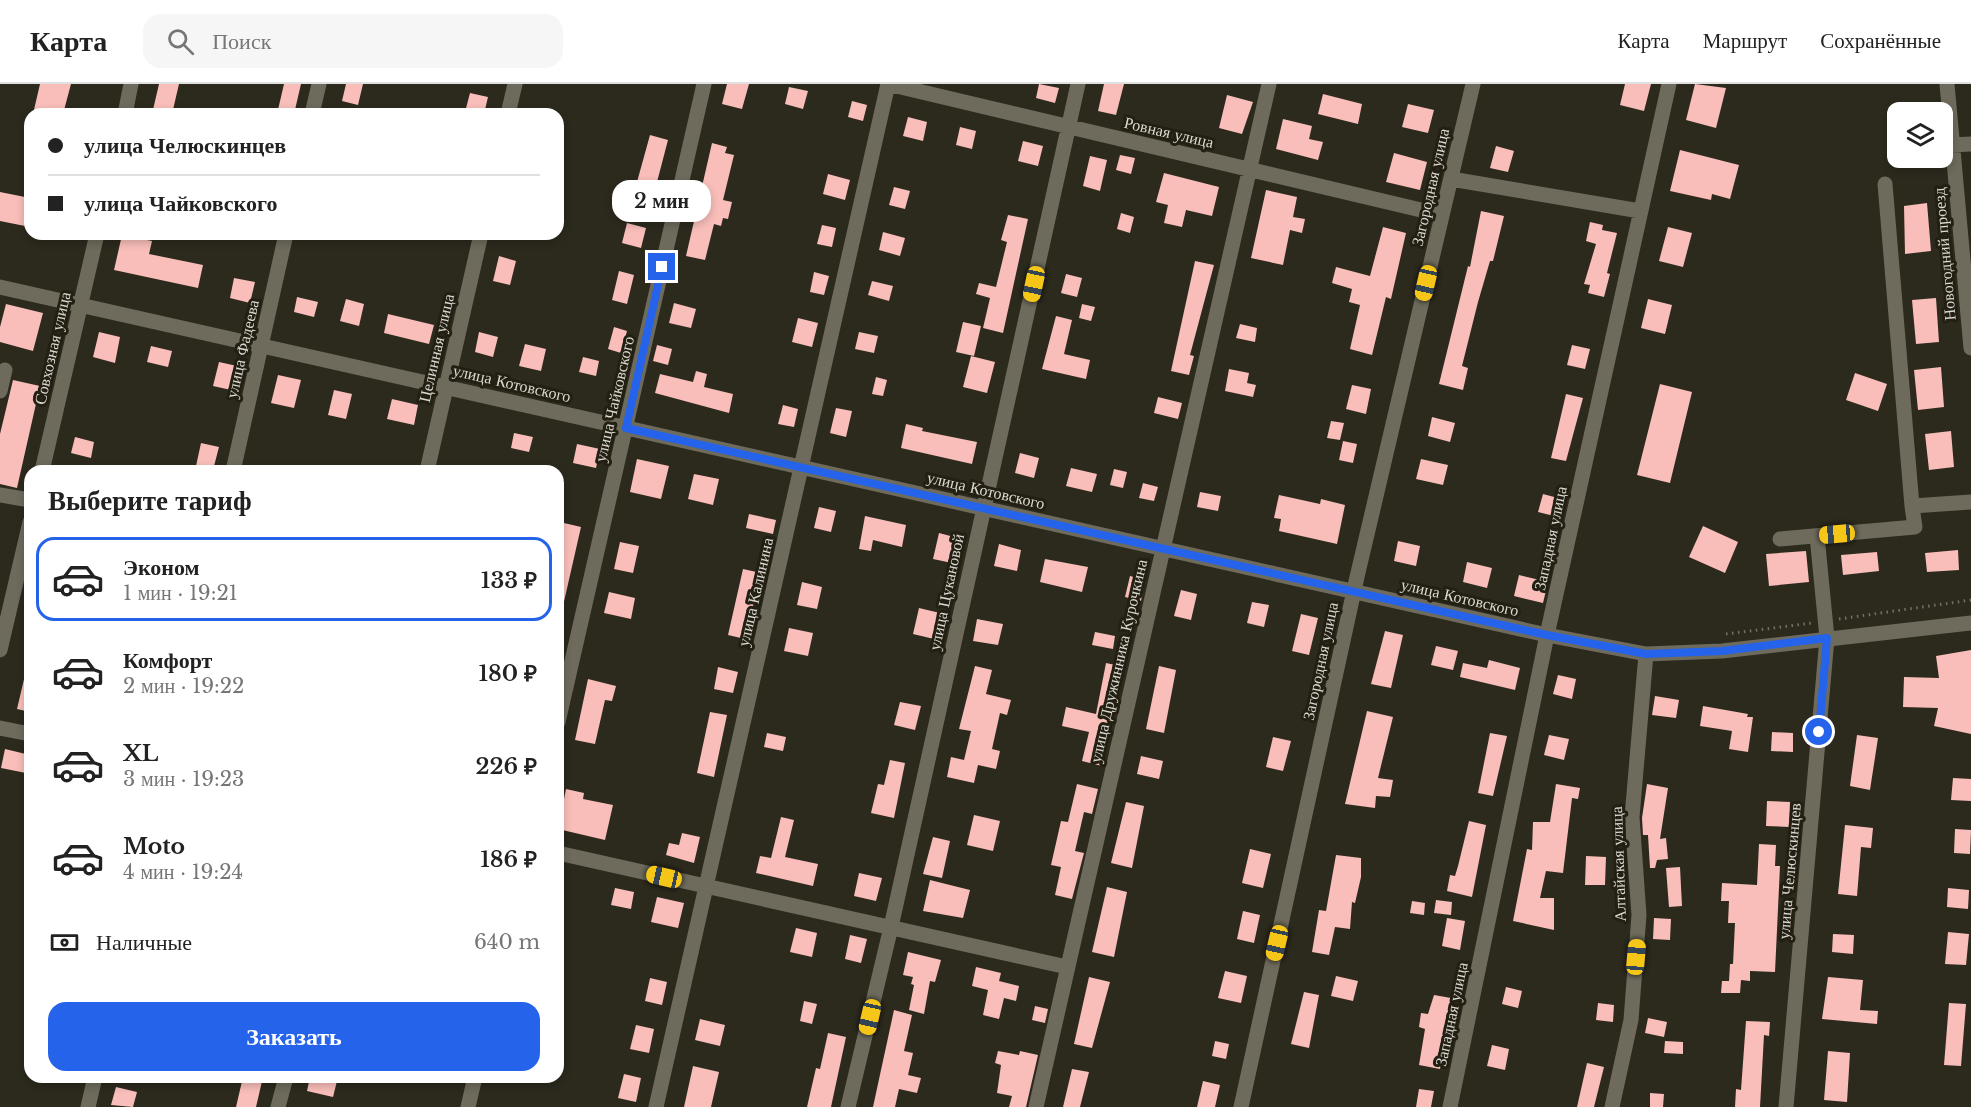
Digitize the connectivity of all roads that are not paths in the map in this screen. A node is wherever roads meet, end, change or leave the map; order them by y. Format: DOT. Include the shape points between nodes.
graph roads {
  1 [pos="131,84"];
  2 [pos="319,84"];
  3 [pos="515,84"];
  4 [pos="704,84"];
  5 [pos="888,84"];
  6 [pos="1078,84"];
  7 [pos="1269,84"];
  8 [pos="1473,84"];
  9 [pos="1669,84"];
  10 [pos="1947,84"];
  11 [pos="1948,102"];
  12 [pos="126,108"];
  13 [pos="313,108"];
  14 [pos="509,108"];
  15 [pos="1069,127"];
  16 [pos="1971,144"];
  17 [pos="1953,145"];
  18 [pos="1953,149"];
  19 [pos="1249,169"];
  20 [pos="1451,179"];
  21 [pos="1885,184"];
  22 [pos="1964,194"];
  23 [pos="1640,211"];
  24 [pos="1442,215"];
  25 [pos="97,240"];
  26 [pos="285,240"];
  27 [pos="480,240"];
  28 [pos="0,287"];
  29 [pos="81,305"];
  30 [pos="261,345"];
  31 [pos="1971,348"];
  32 [pos="5,370"];
  33 [pos="446,387"];
  34 [pos="0,391"];
  35 [pos="626,428"];
  36 [pos="43,465"];
  37 [pos="234,465"];
  38 [pos="428,465"];
  39 [pos="801,467"];
  40 [pos="0,495"];
  41 [pos="24,499"];
  42 [pos="1971,502"];
  43 [pos="1912,506"];
  44 [pos="983,508"];
  45 [pos="1817,536"];
  46 [pos="1780,539"];
  47 [pos="24,548"];
  48 [pos="1162,549"];
  49 [pos="1354,592"];
  50 [pos="1971,623"];
  51 [pos="1547,635"];
  52 [pos="1827,638"];
  53 [pos="0,650"];
  54 [pos="1646,654"];
  55 [pos="564,696"];
  56 [pos="0,728"];
  57 [pos="24,733"];
  58 [pos="564,854"];
  59 [pos="706,886"];
  60 [pos="891,927"];
  61 [pos="1066,967"];
  62 [pos="94,1083"];
  63 [pos="285,1083"];
  64 [pos="474,1083"];
  65 [pos="88,1107"];
  66 [pos="279,1107"];
  67 [pos="468,1107"];
  68 [pos="656,1107"];
  69 [pos="848,1107"];
  70 [pos="1036,1107"];
  71 [pos="1241,1107"];
  72 [pos="1450,1107"];
  73 [pos="1612,1107"];
  74 [pos="1786,1107"];
  1 -- 12 [label="street"];
  2 -- 13 [label="street"];
  3 -- 14 [label="street"];
  4 -- 35 [label="street, улица Чайковского"];
  5 -- 15 [label="street, Ровная улица"];
  5 -- 39 [label="street, улица Калинина"];
  6 -- 15 [label="street, улица Цукановой"];
  7 -- 19 [label="street, улица Дружинника Курочкина"];
  8 -- 20 [label="street, Загородная улица"];
  9 -- 23 [label="street, Западная улица"];
  10 -- 11 [label="street, Новогодний проезд"];
  15 -- 19 [label="street, Ровная улица"];
  15 -- 44 [label="street, улица Цукановой"];
  16 -- 17 [label="street"];
  18 -- 22 [label="street, Новогодний проезд"];
  19 -- 24 [label="street, Ровная улица"];
  19 -- 48 [label="street, улица Дружинника Курочкина"];
  20 -- 23 [label="street"];
  20 -- 24 [label="street, Загородная улица"];
  21 -- 43 [label="street"];
  22 -- 31 [label="street, Новогодний проезд"];
  23 -- 51 [label="street, Западная улица"];
  24 -- 49 [label="street, Загородная улица"];
  25 -- 29 [label="street, Совхозная улица"];
  26 -- 30 [label="street, улица Фадеева"];
  27 -- 33 [label="street, Целинная улица"];
  28 -- 29 [label="street, улица Котовского"];
  29 -- 30 [label="street, улица Котовского"];
  29 -- 36 [label="street, Совхозная улица"];
  30 -- 33 [label="street, улица Котовского"];
  30 -- 37 [label="street, улица Фадеева"];
  32 -- 34 [label="street"];
  33 -- 35 [label="street, улица Котовского"];
  33 -- 38 [label="street, Целинная улица"];
  35 -- 39 [label="street, улица Котовского"];
  35 -- 55 [label="street, улица Чайковского"];
  39 -- 44 [label="street, улица Котовского"];
  39 -- 59 [label="street, улица Калинина"];
  40 -- 41 [label="street"];
  42 -- 43 [label="street"];
  43 -- 45 [label="street" via="1915,527"];
  44 -- 48 [label="street, улица Котовского"];
  44 -- 60 [label="street, улица Цукановой"];
  45 -- 46 [label="street"];
  45 -- 52 [label="street, улица Челюскинцев"];
  47 -- 53 [label="street"];
  48 -- 49 [label="street, улица Котовского"];
  48 -- 61 [label="street, улица Дружинника Курочкина"];
  49 -- 51 [label="street, улица Котовского"];
  49 -- 71 [label="street, Загородная улица"];
  50 -- 52 [label="street, улица Котовского"];
  51 -- 54 [label="street, улица Котовского"];
  51 -- 72 [label="street, Западная улица"];
  52 -- 54 [label="street, улица Котовского" via="1722,651"];
  52 -- 74 [label="street, улица Челюскинцев"];
  54 -- 73 [label="street, Алтайская улица" via="1632,817 1639,915 1637,950 1631,1020"];
  56 -- 57 [label="street"];
  58 -- 59 [label="street"];
  59 -- 60 [label="street"];
  59 -- 68 [label="street, улица Калинина"];
  60 -- 61 [label="street"];
  60 -- 69 [label="street, улица Цукановой"];
  61 -- 70 [label="street, улица Дружинника Курочкина"];
  62 -- 65 [label="street"];
  63 -- 66 [label="street"];
  64 -- 67 [label="street"];
}
